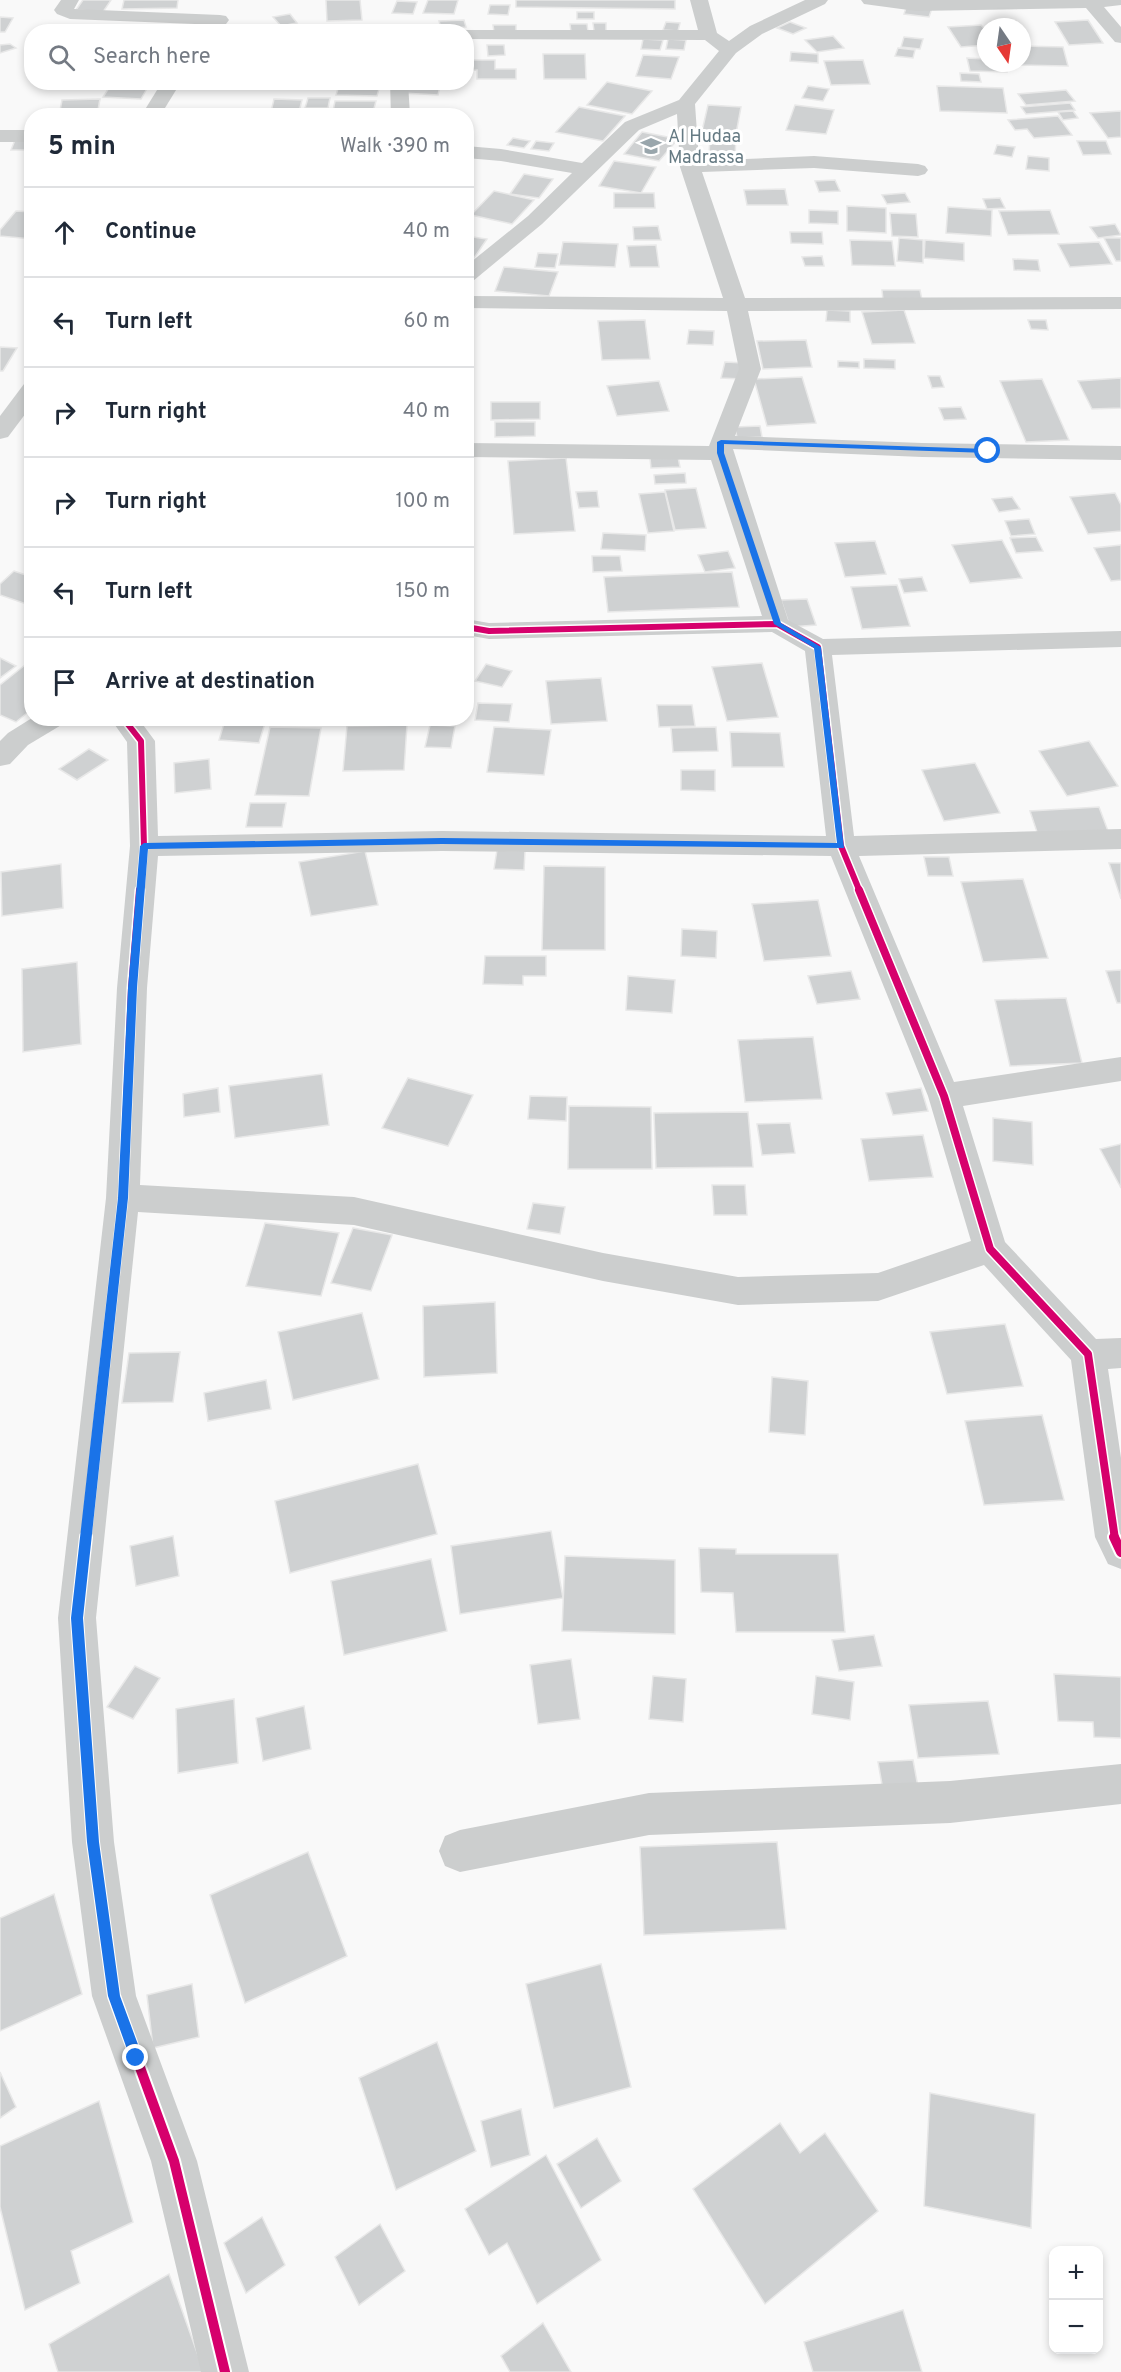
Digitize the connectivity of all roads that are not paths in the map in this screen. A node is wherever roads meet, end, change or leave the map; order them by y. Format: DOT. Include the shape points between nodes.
graph roads {
  1 [pos="70,0"];
  2 [pos="699,0"];
  3 [pos="819,0"];
  4 [pos="870,0"];
  5 [pos="1120,0"];
  6 [pos="1091,3"];
  7 [pos="223,19"];
  8 [pos="474,34"];
  9 [pos="709,35"];
  10 [pos="1121,38"];
  11 [pos="729,49"];
  12 [pos="166,90"];
  13 [pos="399,90"];
  14 [pos="686,104"];
  15 [pos="158,108"];
  16 [pos="401,108"];
  17 [pos="0,136"];
  18 [pos="24,136"];
  19 [pos="474,153"];
  20 [pos="690,167"];
  21 [pos="587,170"];
  22 [pos="918,170"];
  23 [pos="474,270"];
  24 [pos="474,302"];
  25 [pos="1121,303"];
  26 [pos="736,305"];
  27 [pos="24,399"];
  28 [pos="0,432"];
  29 [pos="721,448"];
  30 [pos="474,450"];
  31 [pos="1121,453"];
  32 [pos="777,624"];
  33 [pos="474,628"];
  34 [pos="1121,639"];
  35 [pos="818,647"];
  36 [pos="40,726"];
  37 [pos="129,726"];
  38 [pos="0,757"];
  39 [pos="1121,838"];
  40 [pos="144,846"];
  41 [pos="842,846"];
  42 [pos="1121,1069"];
  43 [pos="944,1096"];
  44 [pos="123,1198"];
  45 [pos="990,1249"];
  46 [pos="1105,1353"];
  47 [pos="1121,1552"];
  48 [pos="1121,1784"];
  49 [pos="460,1851"];
  50 [pos="225,2372"];
  1 -- 7 [label="street" via="63,10 70,14"];
  2 -- 9 [label="street"];
  3 -- 11 [label="street" via="756,30"];
  4 -- 6 [label="street" via="913,5"];
  5 -- 6 [label="street"];
  6 -- 10 [label="street"];
  8 -- 9 [label="street"];
  9 -- 11 [label="street"];
  11 -- 14 [label="street"];
  12 -- 15 [label="street"];
  13 -- 16 [label="street"];
  14 -- 20 [label="street"];
  14 -- 21 [label="street" via="632,126"];
  17 -- 18 [label="street"];
  19 -- 21 [label="street"];
  20 -- 22 [label="street" via="814,162"];
  20 -- 26 [label="street"];
  21 -- 23 [label="street"];
  24 -- 26 [label="street"];
  25 -- 26 [label="street"];
  26 -- 29 [label="street" via="750,369"];
  27 -- 28 [label="street"];
  29 -- 30 [label="street"];
  29 -- 31 [label="street"];
  29 -- 32 [label="street"];
  32 -- 33 [label="street"];
  32 -- 35 [label="street"];
  34 -- 35 [label="street"];
  35 -- 41 [label="street"];
  36 -- 38 [label="street" via="18,739"];
  37 -- 40 [label="street" via="141,741"];
  39 -- 41 [label="street"];
  40 -- 41 [label="street" via="442,841"];
  40 -- 44 [label="street" via="132,988"];
  41 -- 43 [label="street"];
  42 -- 43 [label="street"];
  43 -- 45 [label="street"];
  44 -- 45 [label="street" via="354,1211 603,1267 738,1291 878,1287"];
  44 -- 50 [label="street" via="77,1618 93,1842 114,1996 174,2161"];
  45 -- 46 [label="street"];
  46 -- 47 [label="street" via="1114,1537"];
  48 -- 49 [label="street" via="950,1802 649,1814"];
}
